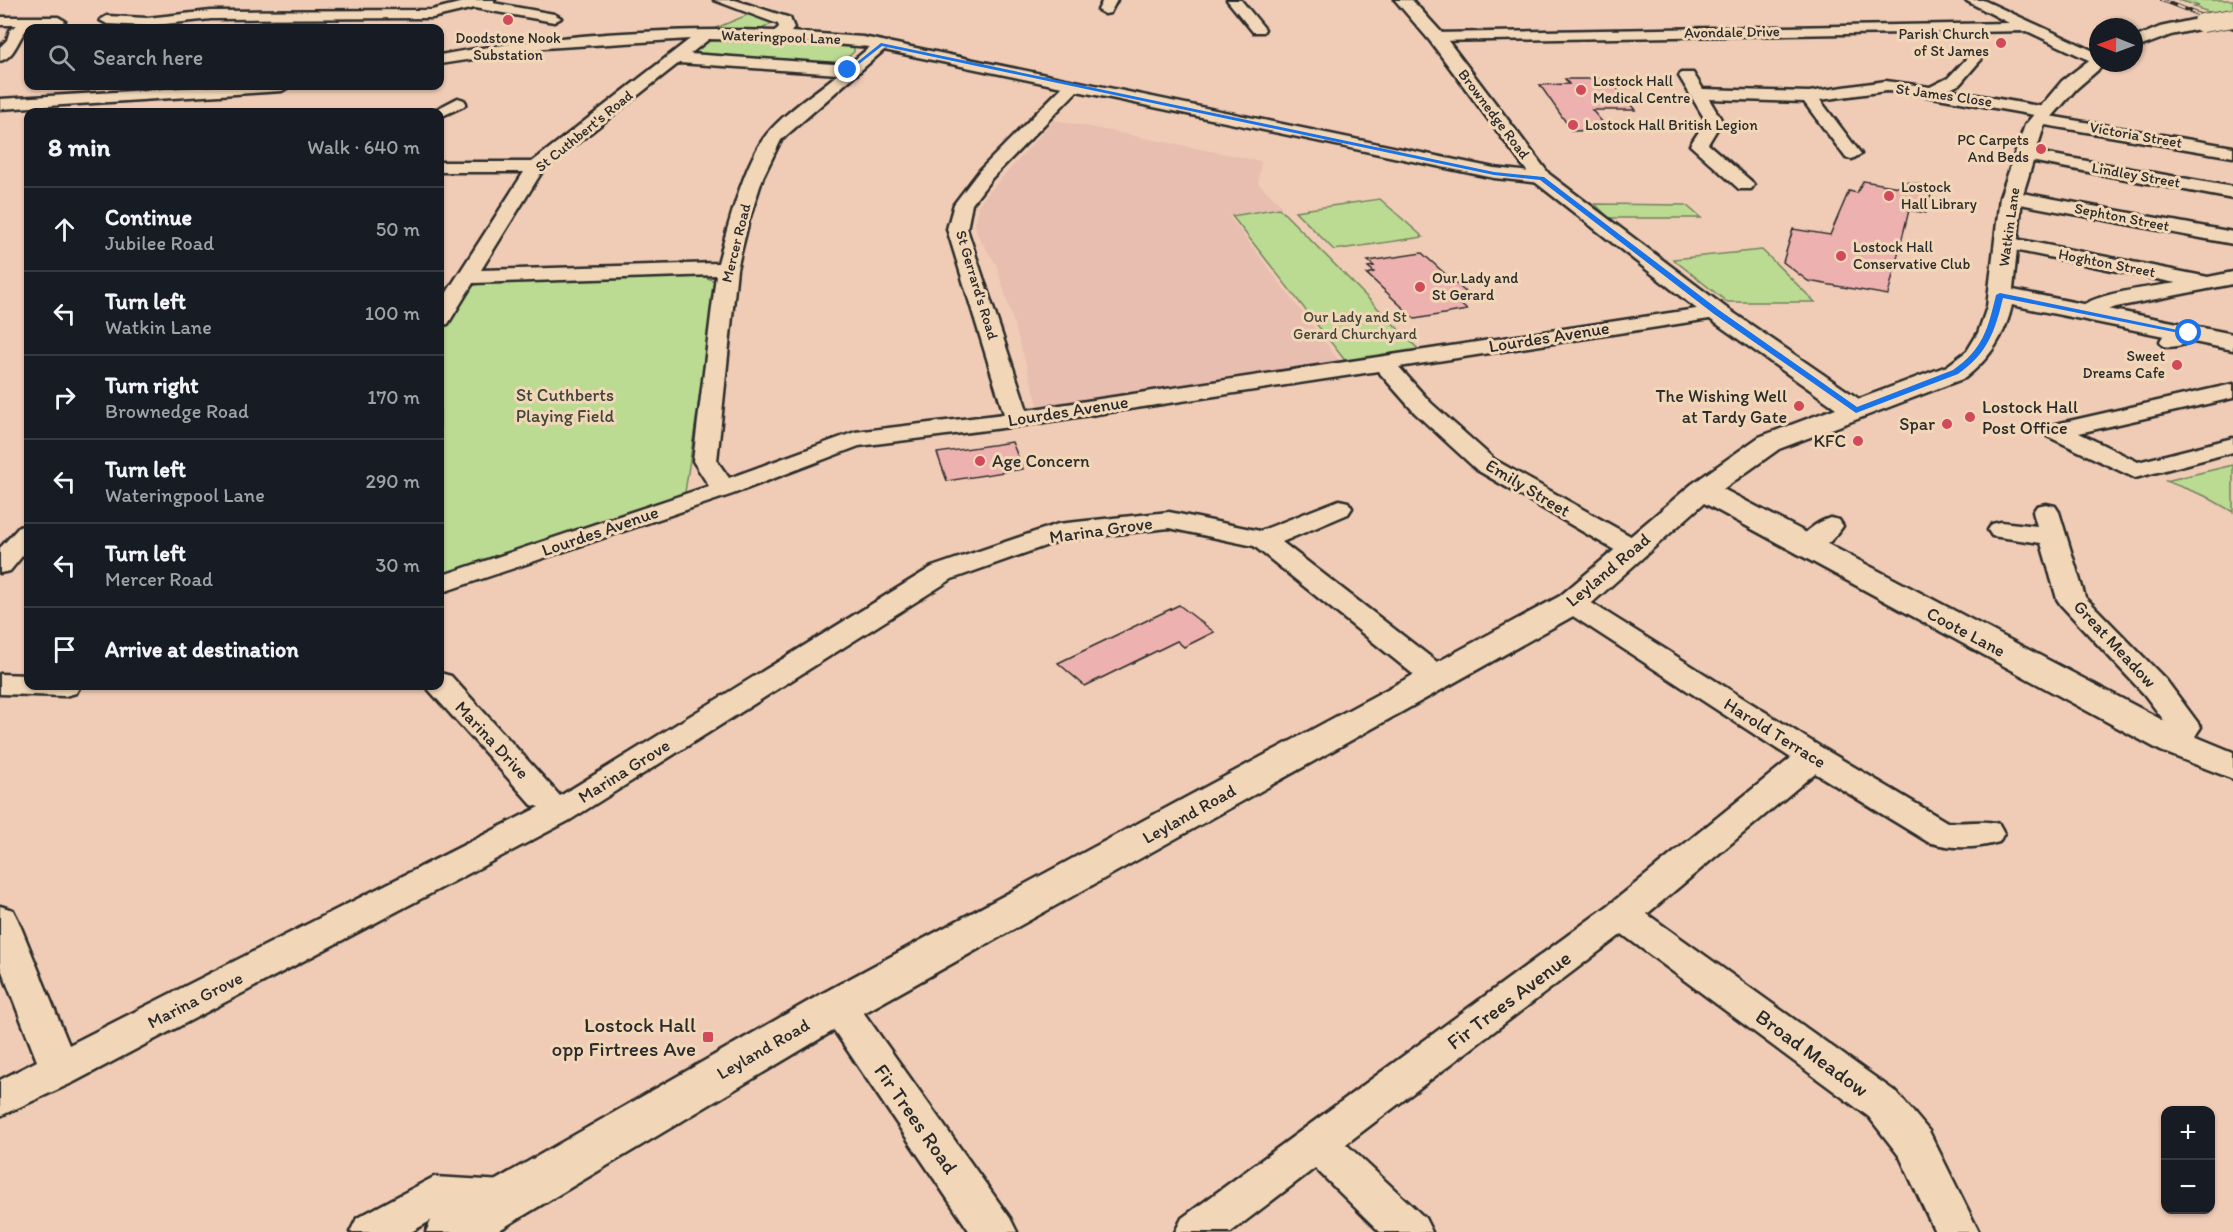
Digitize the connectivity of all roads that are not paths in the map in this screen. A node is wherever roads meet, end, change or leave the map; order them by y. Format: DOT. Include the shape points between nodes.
graph roads {
  1 [pos="364,0"];
  2 [pos="721,0"];
  3 [pos="1234,0"];
  4 [pos="1402,0"];
  5 [pos="1972,0"];
  6 [pos="482,2"];
  7 [pos="348,14"];
  8 [pos="554,18"];
  9 [pos="2233,18"];
  10 [pos="107,20"];
  11 [pos="0,21"];
  12 [pos="34,21"];
  13 [pos="58,21"];
  14 [pos="29,24"];
  15 [pos="24,27"];
  16 [pos="2028,27"];
  17 [pos="1258,29"];
  18 [pos="781,34"];
  19 [pos="705,35"];
  20 [pos="1436,37"];
  21 [pos="2143,40"];
  22 [pos="881,45"];
  23 [pos="0,56"];
  24 [pos="2089,57"];
  25 [pos="444,58"];
  26 [pos="676,58"];
  27 [pos="1972,60"];
  28 [pos="2089,68"];
  29 [pos="848,70"];
  30 [pos="1687,76"];
  31 [pos="1075,84"];
  32 [pos="243,90"];
  33 [pos="1936,90"];
  34 [pos="1698,94"];
  35 [pos="1809,97"];
  36 [pos="458,103"];
  37 [pos="0,104"];
  38 [pos="444,110"];
  39 [pos="2042,115"];
  40 [pos="2233,152"];
  41 [pos="1852,154"];
  42 [pos="2032,156"];
  43 [pos="444,167"];
  44 [pos="536,167"];
  45 [pos="1542,178"];
  46 [pos="1745,185"];
  47 [pos="2233,193"];
  48 [pos="2012,196"];
  49 [pos="2233,238"];
  50 [pos="2007,243"];
  51 [pos="727,269"];
  52 [pos="465,277"];
  53 [pos="2233,278"];
  54 [pos="2208,283"];
  55 [pos="2000,295"];
  56 [pos="444,312"];
  57 [pos="1716,312"];
  58 [pos="2086,312"];
  59 [pos="2233,342"];
  60 [pos="1383,363"];
  61 [pos="2233,391"];
  62 [pos="1856,410"];
  63 [pos="1018,419"];
  64 [pos="2233,445"];
  65 [pos="723,489"];
  66 [pos="1702,490"];
  67 [pos="1339,508"];
  68 [pos="2001,530"];
  69 [pos="24,538"];
  70 [pos="1263,540"];
  71 [pos="1634,549"];
  72 [pos="0,565"];
  73 [pos="444,584"];
  74 [pos="1572,603"];
  75 [pos="1435,676"];
  76 [pos="0,684"];
  77 [pos="24,685"];
  78 [pos="444,688"];
  79 [pos="2174,742"];
  80 [pos="1813,757"];
  81 [pos="2233,766"];
  82 [pos="544,797"];
  83 [pos="1987,833"];
  84 [pos="1622,915"];
  85 [pos="0,920"];
  86 [pos="838,1006"];
  87 [pos="60,1070"];
  88 [pos="0,1099"];
  89 [pos="1318,1144"];
  90 [pos="506,1200"];
  91 [pos="372,1232"];
  92 [pos="451,1232"];
  93 [pos="995,1232"];
  94 [pos="1197,1232"];
  95 [pos="1410,1232"];
  96 [pos="1957,1232"];
  1 -- 7 [label="street"];
  2 -- 18 [label="street" via="785,21 787,28"];
  3 -- 17 [label="street"];
  4 -- 20 [label="main road, Brownedge Road"];
  5 -- 16 [label="street"];
  6 -- 7 [label="street" via="432,14"];
  6 -- 8 [label="street"];
  7 -- 10 [label="street"];
  9 -- 21 [label="main road, bridge" via="2166,31"];
  11 -- 12 [label="street"];
  12 -- 13 [label="street"];
  12 -- 14 [label="street"];
  15 -- 23 [label="street" via="15,33 14,41"];
  16 -- 20 [label="street, Avondale Drive"];
  16 -- 24 [label="street"];
  18 -- 19 [label="street, Wateringpool Lane"];
  18 -- 22 [label="street, Wateringpool Lane"];
  19 -- 25 [label="street, Wateringpool Lane" via="499,48"];
  19 -- 26 [label="street, St Cuthbert's Road"];
  20 -- 45 [label="main road, Brownedge Road"];
  22 -- 29 [label="street, Mercer Road"];
  22 -- 31 [label="street, Wateringpool Lane"];
  26 -- 29 [label="street, Wateringpool Lane"];
  26 -- 44 [label="street, St Cuthbert's Road"];
  27 -- 33 [label="street" via="1954,81"];
  28 -- 39 [label="main road, Watkin Lane"];
  29 -- 51 [label="street, Mercer Road" via="774,136 754,177"];
  30 -- 34 [label="street"];
  31 -- 45 [label="street, Wateringpool Lane" via="1494,173"];
  31 -- 63 [label="street, St Gerrard's Road" via="986,174 963,204 957,229"];
  32 -- 37 [label="street"];
  33 -- 35 [label="street, St James Close" via="1886,86"];
  33 -- 39 [label="street, St James Close"];
  34 -- 35 [label="street, St James Close"];
  34 -- 46 [label="street" via="1714,121 1699,145"];
  35 -- 41 [label="street"];
  36 -- 38 [label="street"];
  39 -- 40 [label="street, Victoria Street"];
  39 -- 42 [label="main road, Watkin Lane"];
  42 -- 47 [label="street, Lindley Street"];
  42 -- 48 [label="main road, Watkin Lane"];
  43 -- 44 [label="street"];
  44 -- 52 [label="street, St Cuthbert's Road"];
  45 -- 57 [label="main road, Brownedge Road"];
  48 -- 49 [label="street, Sephton Street"];
  48 -- 50 [label="main road, Watkin Lane"];
  50 -- 54 [label="street, Hoghton Street"];
  50 -- 55 [label="main road, Watkin Lane"];
  51 -- 52 [label="street"];
  51 -- 65 [label="street, Mercer Road" via="705,461"];
  52 -- 56 [label="street, St Cuthbert's Road"];
  53 -- 54 [label="street"];
  54 -- 58 [label="street" via="2110,302"];
  55 -- 58 [label="main road"];
  55 -- 62 [label="main road, Watkin Lane" via="1991,333 1956,372"];
  57 -- 60 [label="street, Lourdes Avenue"];
  57 -- 62 [label="main road, Brownedge Road"];
  58 -- 59 [label="main road" via="2180,337"];
  60 -- 63 [label="street, Lourdes Avenue"];
  60 -- 71 [label="street, Emily Street" via="1423,408 1486,465"];
  61 -- 64 [label="street" via="2056,431 2135,470"];
  62 -- 66 [label="main road, Leyland Road" via="1769,443"];
  63 -- 65 [label="street, Lourdes Avenue" via="855,439"];
  65 -- 73 [label="street, Lourdes Avenue"];
  66 -- 71 [label="main road, Leyland Road"];
  66 -- 79 [label="main road, Coote Lane" via="1818,536"];
  67 -- 70 [label="street"];
  68 -- 79 [label="street, Great Meadow" via="2049,524 2071,598 2155,687 2185,727"];
  69 -- 72 [label="street"];
  70 -- 75 [label="street, Marina Grove"];
  70 -- 87 [label="street, Marina Grove" via="1169,520 1058,532 942,573 558,812"];
  71 -- 74 [label="main road, Leyland Road"];
  74 -- 75 [label="main road, Leyland Road"];
  74 -- 80 [label="street, Harold Terrace"];
  75 -- 86 [label="main road, Leyland Road"];
  76 -- 77 [label="street"];
  78 -- 82 [label="street, Marina Drive"];
  79 -- 81 [label="main road, Coote Lane"];
  80 -- 83 [label="street, Harold Terrace" via="1940,833"];
  80 -- 84 [label="street, Fir Trees Avenue"];
  84 -- 89 [label="street, Fir Trees Avenue"];
  84 -- 96 [label="street, Broad Meadow" via="1882,1105 1915,1144"];
  85 -- 87 [label="street"];
  86 -- 90 [label="main road, Leyland Road"];
  86 -- 93 [label="street, Fir Trees Road"];
  87 -- 88 [label="street, Marina Grove"];
  89 -- 94 [label="street, Fir Trees Avenue"];
  89 -- 95 [label="street"];
  90 -- 91 [label="street" via="434,1196"];
  90 -- 92 [label="main road, Leyland Road"];
}
